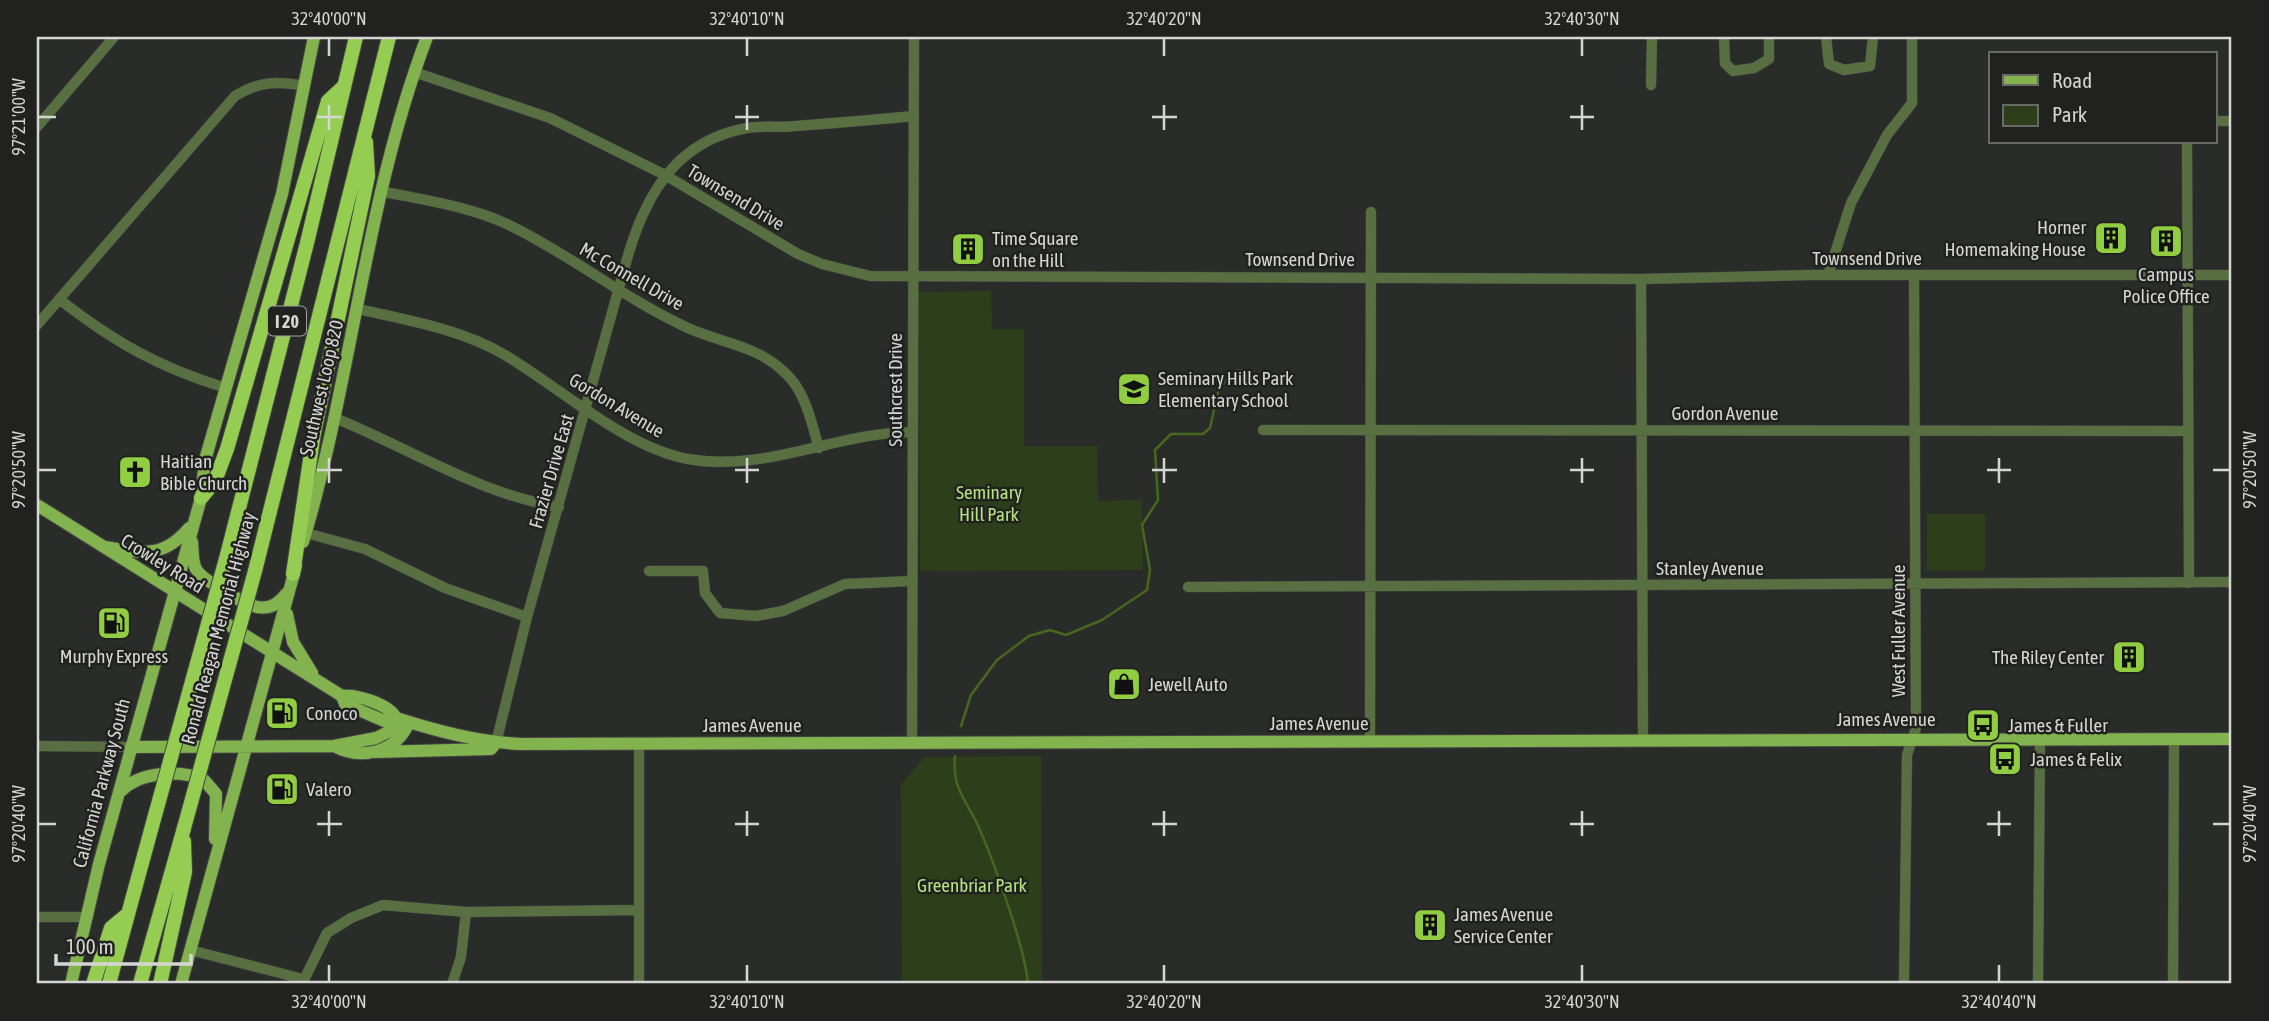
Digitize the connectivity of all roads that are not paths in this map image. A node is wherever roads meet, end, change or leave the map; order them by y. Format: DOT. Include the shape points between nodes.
graph roads {
  1 [pos="114,37"];
  2 [pos="314,37"];
  3 [pos="356,37"];
  4 [pos="389,37"];
  5 [pos="427,37"];
  6 [pos="914,37"];
  7 [pos="1652,37"];
  8 [pos="1724,37"];
  9 [pos="1769,37"];
  10 [pos="1826,37"];
  11 [pos="1872,37"];
  12 [pos="1912,37"];
  13 [pos="414,72"];
  14 [pos="1651,85"];
  15 [pos="305,86"];
  16 [pos="344,86"];
  17 [pos="914,116"];
  18 [pos="37,127"];
  19 [pos="365,128"];
  20 [pos="2187,144"];
  21 [pos="664,175"];
  22 [pos="380,191"];
  23 [pos="1371,212"];
  24 [pos="1828,275"];
  25 [pos="1914,275"];
  26 [pos="2188,275"];
  27 [pos="2232,275"];
  28 [pos="1370,276"];
  29 [pos="913,277"];
  30 [pos="1641,279"];
  31 [pos="618,292"];
  32 [pos="59,299"];
  33 [pos="358,309"];
  34 [pos="37,325"];
  35 [pos="226,388"];
  36 [pos="587,409"];
  37 [pos="335,418"];
  38 [pos="1263,430"];
  39 [pos="1370,430"];
  40 [pos="1643,430"];
  41 [pos="1914,431"];
  42 [pos="2188,431"];
  43 [pos="913,432"];
  44 [pos="819,448"];
  45 [pos="201,498"];
  46 [pos="37,505"];
  47 [pos="559,507"];
  48 [pos="193,526"];
  49 [pos="306,533"];
  50 [pos="99,546"];
  51 [pos="649,571"];
  52 [pos="292,577"];
  53 [pos="912,581"];
  54 [pos="2232,582"];
  55 [pos="2189,583"];
  56 [pos="1642,585"];
  57 [pos="1915,585"];
  58 [pos="1370,586"];
  59 [pos="1188,587"];
  60 [pos="175,593"];
  61 [pos="286,600"];
  62 [pos="527,617"];
  63 [pos="273,654"];
  64 [pos="322,684"];
  65 [pos="409,722"];
  66 [pos="1911,739"];
  67 [pos="2040,739"];
  68 [pos="2174,739"];
  69 [pos="2232,739"];
  70 [pos="1643,740"];
  71 [pos="1370,742"];
  72 [pos="496,743"];
  73 [pos="912,744"];
  74 [pos="639,745"];
  75 [pos="37,746"];
  76 [pos="334,746"];
  77 [pos="131,747"];
  78 [pos="245,747"];
  79 [pos="375,752"];
  80 [pos="118,794"];
  81 [pos="184,828"];
  82 [pos="215,857"];
  83 [pos="639,910"];
  84 [pos="466,912"];
  85 [pos="128,915"];
  86 [pos="37,917"];
  87 [pos="88,917"];
  88 [pos="190,950"];
  89 [pos="302,982"];
  90 [pos="71,984"];
  91 [pos="93,984"];
  92 [pos="109,984"];
  93 [pos="140,984"];
  94 [pos="160,984"];
  95 [pos="181,984"];
  96 [pos="452,984"];
  97 [pos="639,984"];
  98 [pos="1904,984"];
  99 [pos="2038,984"];
  100 [pos="2173,984"];
  1 -- 18 [label="street"];
  2 -- 15 [label="main road"];
  3 -- 16 [label="highway, Ronald Reagan Memorial Highway / I 20"];
  4 -- 19 [label="highway, Ronald Reagan Memorial Highway / I 20"];
  5 -- 13 [label="main road, Southwest Loop 820"];
  6 -- 17 [label="street, Southcrest Drive"];
  7 -- 14 [label="street"];
  8 -- 9 [label="street" via="1725,63 1733,71 1764,64 1769,59"];
  10 -- 11 [label="street" via="1829,64 1844,69 1870,66"];
  12 -- 24 [label="street" via="1912,103 1887,135 1851,203"];
  13 -- 21 [label="street, Townsend Drive" via="550,118"];
  13 -- 22 [label="main road, Southwest Loop 820"];
  15 -- 32 [label="street" via="267,82 235,96"];
  15 -- 35 [label="main road" via="279,205"];
  16 -- 45 [label="highway" via="328,101 234,428 215,481"];
  16 -- 85 [label="highway, Ronald Reagan Memorial Highway / I 20, bridge" via="227,555"];
  17 -- 21 [label="street, Frazier Drive East" via="740,130 695,148"];
  17 -- 29 [label="street, Southcrest Drive"];
  19 -- 52 [label="highway" via="368,176 312,444"];
  19 -- 81 [label="highway, Ronald Reagan Memorial Highway / I 20, bridge"];
  20 -- 26 [label="street"];
  21 -- 29 [label="street, Townsend Drive" via="822,264 870,276"];
  21 -- 31 [label="street, Frazier Drive East" via="639,218"];
  22 -- 31 [label="street, Mc Connell Drive" via="446,204 507,224"];
  22 -- 33 [label="main road, Southwest Loop 820"];
  23 -- 28 [label="street"];
  24 -- 25 [label="street, Townsend Drive"];
  24 -- 30 [label="street, Townsend Drive"];
  25 -- 26 [label="street, Townsend Drive"];
  25 -- 41 [label="street, West Fuller Avenue"];
  26 -- 27 [label="street, Townsend Drive"];
  26 -- 42 [label="street"];
  28 -- 29 [label="street, Townsend Drive"];
  28 -- 30 [label="street, Townsend Drive"];
  28 -- 39 [label="street"];
  29 -- 43 [label="street, Southcrest Drive"];
  30 -- 40 [label="street"];
  31 -- 36 [label="street, Frazier Drive East"];
  31 -- 44 [label="street, Mc Connell Drive" via="690,328 754,349 773,363 792,380 807,407"];
  32 -- 34 [label="street"];
  32 -- 35 [label="street" via="140,356"];
  33 -- 36 [label="street, Gordon Avenue" via="473,340 503,354"];
  33 -- 37 [label="main road, Southwest Loop 820"];
  35 -- 45 [label="main road" via="201,476"];
  36 -- 44 [label="street, Gordon Avenue" via="654,451 690,460 777,458"];
  36 -- 47 [label="street, Frazier Drive East"];
  37 -- 47 [label="street" via="395,442 493,492"];
  37 -- 49 [label="main road, Southwest Loop 820"];
  38 -- 39 [label="street, Gordon Avenue"];
  39 -- 40 [label="street, Gordon Avenue"];
  39 -- 58 [label="street"];
  40 -- 41 [label="street, Gordon Avenue"];
  40 -- 56 [label="street"];
  41 -- 42 [label="street, Gordon Avenue"];
  41 -- 57 [label="street, West Fuller Avenue"];
  42 -- 55 [label="street"];
  43 -- 44 [label="street, Gordon Avenue" via="843,439"];
  43 -- 53 [label="street, Southcrest Drive"];
  45 -- 48 [label="main road"];
  46 -- 50 [label="main road, Crowley Road"];
  47 -- 62 [label="street, Frazier Drive East"];
  48 -- 50 [label="main road" via="176,543 146,553"];
  48 -- 52 [label="main road" via="197,571 248,605 274,606 286,594"];
  48 -- 60 [label="main road"];
  49 -- 52 [label="main road, Southwest Loop 820"];
  49 -- 62 [label="street" via="365,549 445,588"];
  50 -- 60 [label="main road, Crowley Road"];
  51 -- 53 [label="street" via="703,571 705,593 720,613 756,616 782,611 845,584"];
  52 -- 61 [label="main road, Southwest Loop 820"];
  53 -- 73 [label="street, Southcrest Drive"];
  54 -- 55 [label="street, Stanley Avenue"];
  55 -- 57 [label="street, Stanley Avenue"];
  56 -- 57 [label="street, Stanley Avenue"];
  56 -- 58 [label="street, Stanley Avenue"];
  56 -- 70 [label="street"];
  57 -- 66 [label="street, West Fuller Avenue" via="1916,728"];
  58 -- 59 [label="street, Stanley Avenue"];
  58 -- 71 [label="street"];
  60 -- 63 [label="main road, Crowley Road"];
  60 -- 77 [label="main road, California Parkway South"];
  61 -- 63 [label="main road, Southwest Loop 820"];
  61 -- 64 [label="main road" via="293,642"];
  62 -- 72 [label="street, Frazier Drive East"];
  63 -- 64 [label="main road, Crowley Road"];
  63 -- 78 [label="main road, Southwest Loop 820"];
  64 -- 65 [label="main road, Crowley Road" via="342,696 353,695 393,711 396,718"];
  65 -- 72 [label="main road, James Avenue"];
  65 -- 76 [label="main road" via="376,738"];
  65 -- 79 [label="main road" via="398,742"];
  66 -- 67 [label="main road, James Avenue"];
  66 -- 70 [label="main road, James Avenue"];
  66 -- 98 [label="street, West Fuller Avenue" via="1906,755"];
  67 -- 68 [label="main road, James Avenue"];
  67 -- 99 [label="street"];
  68 -- 69 [label="main road, James Avenue"];
  68 -- 100 [label="street"];
  70 -- 71 [label="main road, James Avenue"];
  71 -- 73 [label="main road, James Avenue"];
  72 -- 74 [label="main road, James Avenue"];
  72 -- 79 [label="main road" via="491,749 473,751"];
  73 -- 74 [label="main road, James Avenue"];
  74 -- 83 [label="street"];
  75 -- 77 [label="street"];
  76 -- 78 [label="main road"];
  76 -- 79 [label="main road" via="345,752"];
  77 -- 78 [label="main road"];
  77 -- 80 [label="main road, California Parkway South"];
  78 -- 82 [label="main road, Southwest Loop 820"];
  80 -- 82 [label="main road" via="131,782 150,775 198,777 210,783 217,799"];
  80 -- 87 [label="main road, California Parkway South"];
  81 -- 93 [label="highway, Ronald Reagan Memorial Highway / I 20"];
  81 -- 94 [label="highway" via="185,872"];
  82 -- 88 [label="main road"];
  83 -- 84 [label="street"];
  83 -- 97 [label="street"];
  84 -- 89 [label="street" via="383,905 369,909 327,933"];
  84 -- 96 [label="street" via="461,957"];
  85 -- 91 [label="highway" via="111,928"];
  85 -- 92 [label="highway, Ronald Reagan Memorial Highway / I 20"];
  86 -- 87 [label="street"];
  87 -- 90 [label="main road, California Parkway South"];
  88 -- 89 [label="street"];
  88 -- 95 [label="main road"];
}
